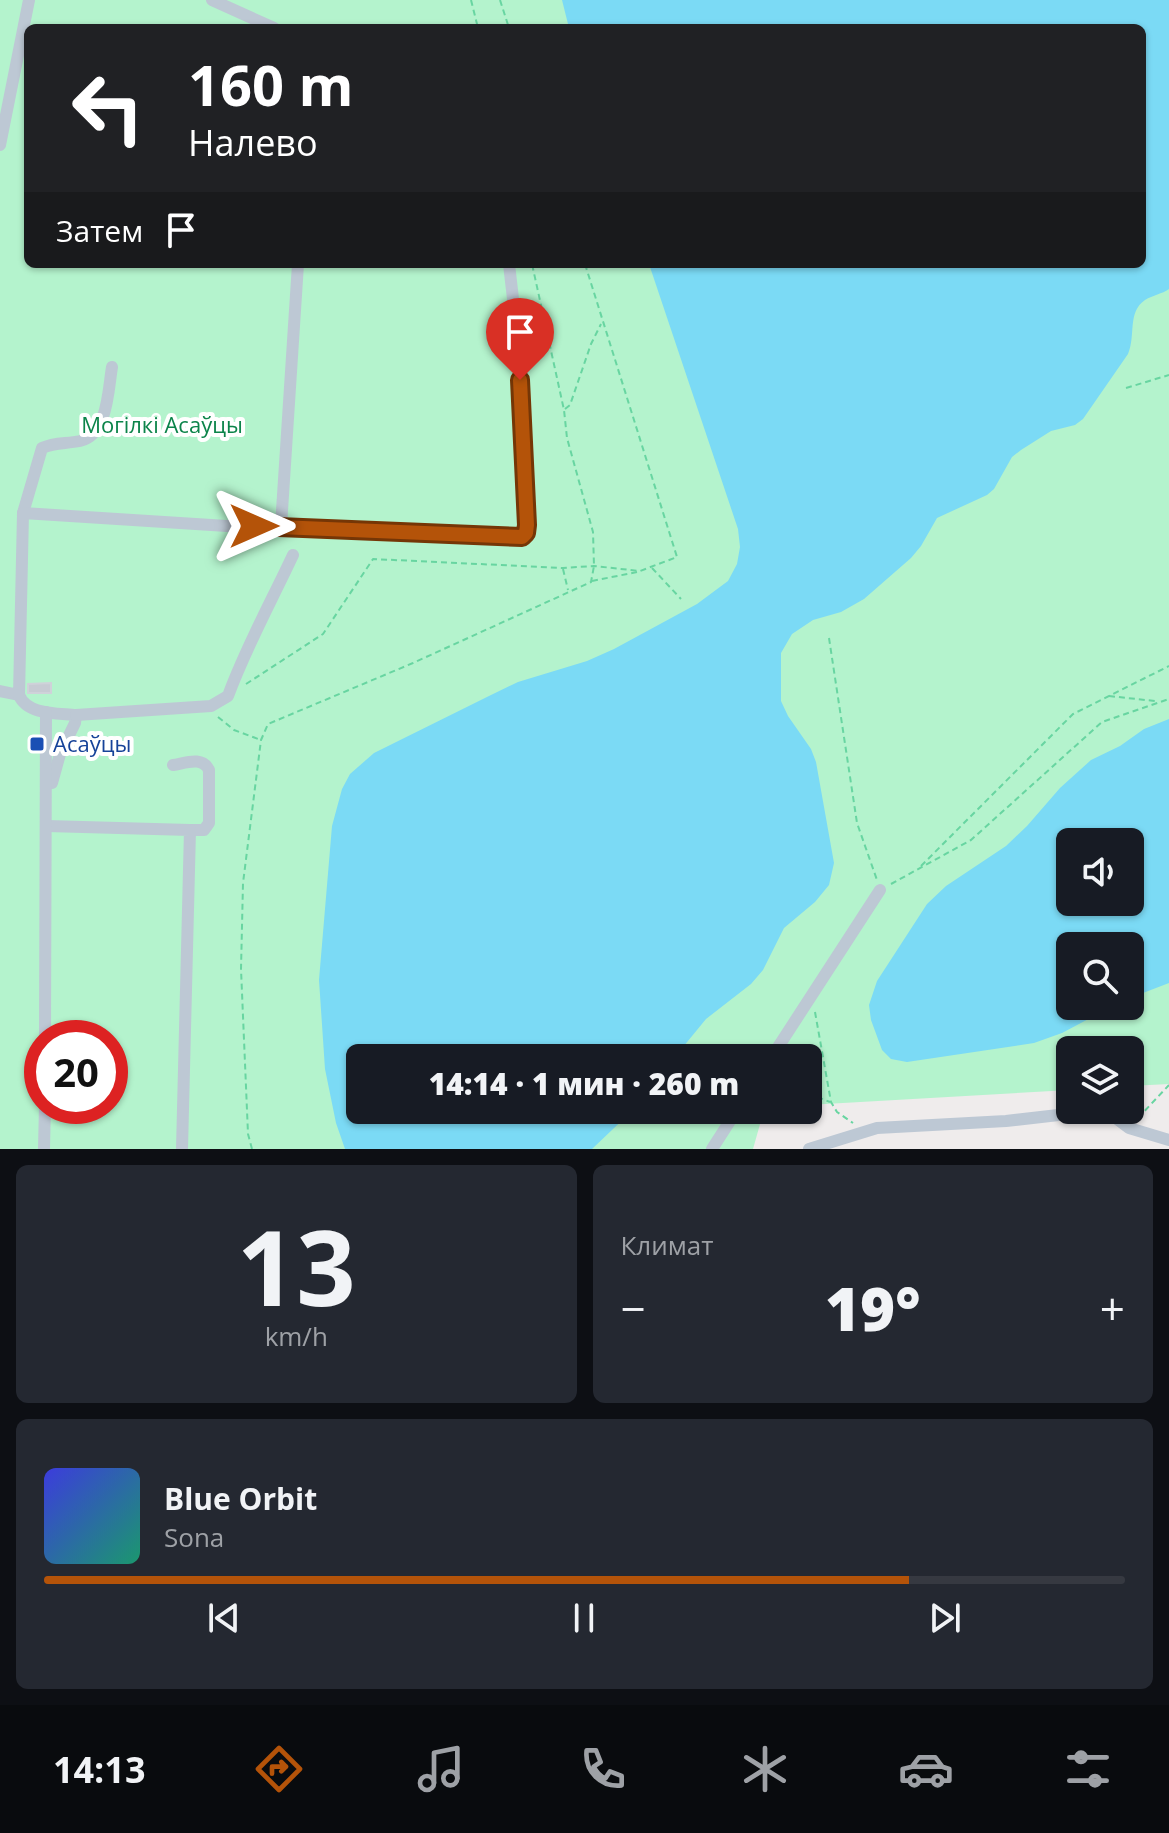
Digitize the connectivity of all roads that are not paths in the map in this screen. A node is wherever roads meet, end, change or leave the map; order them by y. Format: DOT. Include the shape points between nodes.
graph roads {
  1 [pos="29,0"];
  2 [pos="212,0"];
  3 [pos="24,24"];
  4 [pos="265,24"];
  5 [pos="24,25"];
  6 [pos="0,145"];
  7 [pos="298,268"];
  8 [pos="509,268"];
  9 [pos="112,367"];
  10 [pos="23,513"];
  11 [pos="281,526"];
  12 [pos="293,555"];
  13 [pos="0,691"];
  14 [pos="19,695"];
  15 [pos="46,712"];
  16 [pos="76,715"];
  17 [pos="173,765"];
  18 [pos="47,806"];
  19 [pos="47,826"];
  20 [pos="190,830"];
  21 [pos="880,890"];
  22 [pos="45,1020"];
  23 [pos="780,1044"];
  24 [pos="1056,1115"];
  25 [pos="45,1124"];
  26 [pos="728,1124"];
  27 [pos="1123,1124"];
  28 [pos="1169,1140"];
  29 [pos="44,1149"];
  30 [pos="182,1149"];
  31 [pos="712,1149"];
  32 [pos="809,1149"];
  1 -- 3 [label="street"];
  2 -- 4 [label="street"];
  5 -- 6 [label="street"];
  7 -- 11 [label="street"];
  8 -- 11 [label="street" via="519,351 526,533 522,537"];
  9 -- 10 [label="street" via="96,432 85,440 42,448"];
  10 -- 11 [label="street"];
  10 -- 14 [label="street"];
  12 -- 16 [label="street" via="228,696 211,706"];
  13 -- 14 [label="street"];
  14 -- 15 [label="street" via="25,705"];
  15 -- 16 [label="street"];
  15 -- 18 [label="street"];
  16 -- 18 [label="street"];
  17 -- 20 [label="street" via="200,761 209,770 209,823 204,830"];
  18 -- 19 [label="street"];
  19 -- 20 [label="street"];
  19 -- 22 [label="street"];
  20 -- 30 [label="street"];
  21 -- 23 [label="street"];
  24 -- 32 [label="street" via="877,1128"];
  25 -- 29 [label="street"];
  26 -- 31 [label="street"];
  27 -- 28 [label="street"];
}
